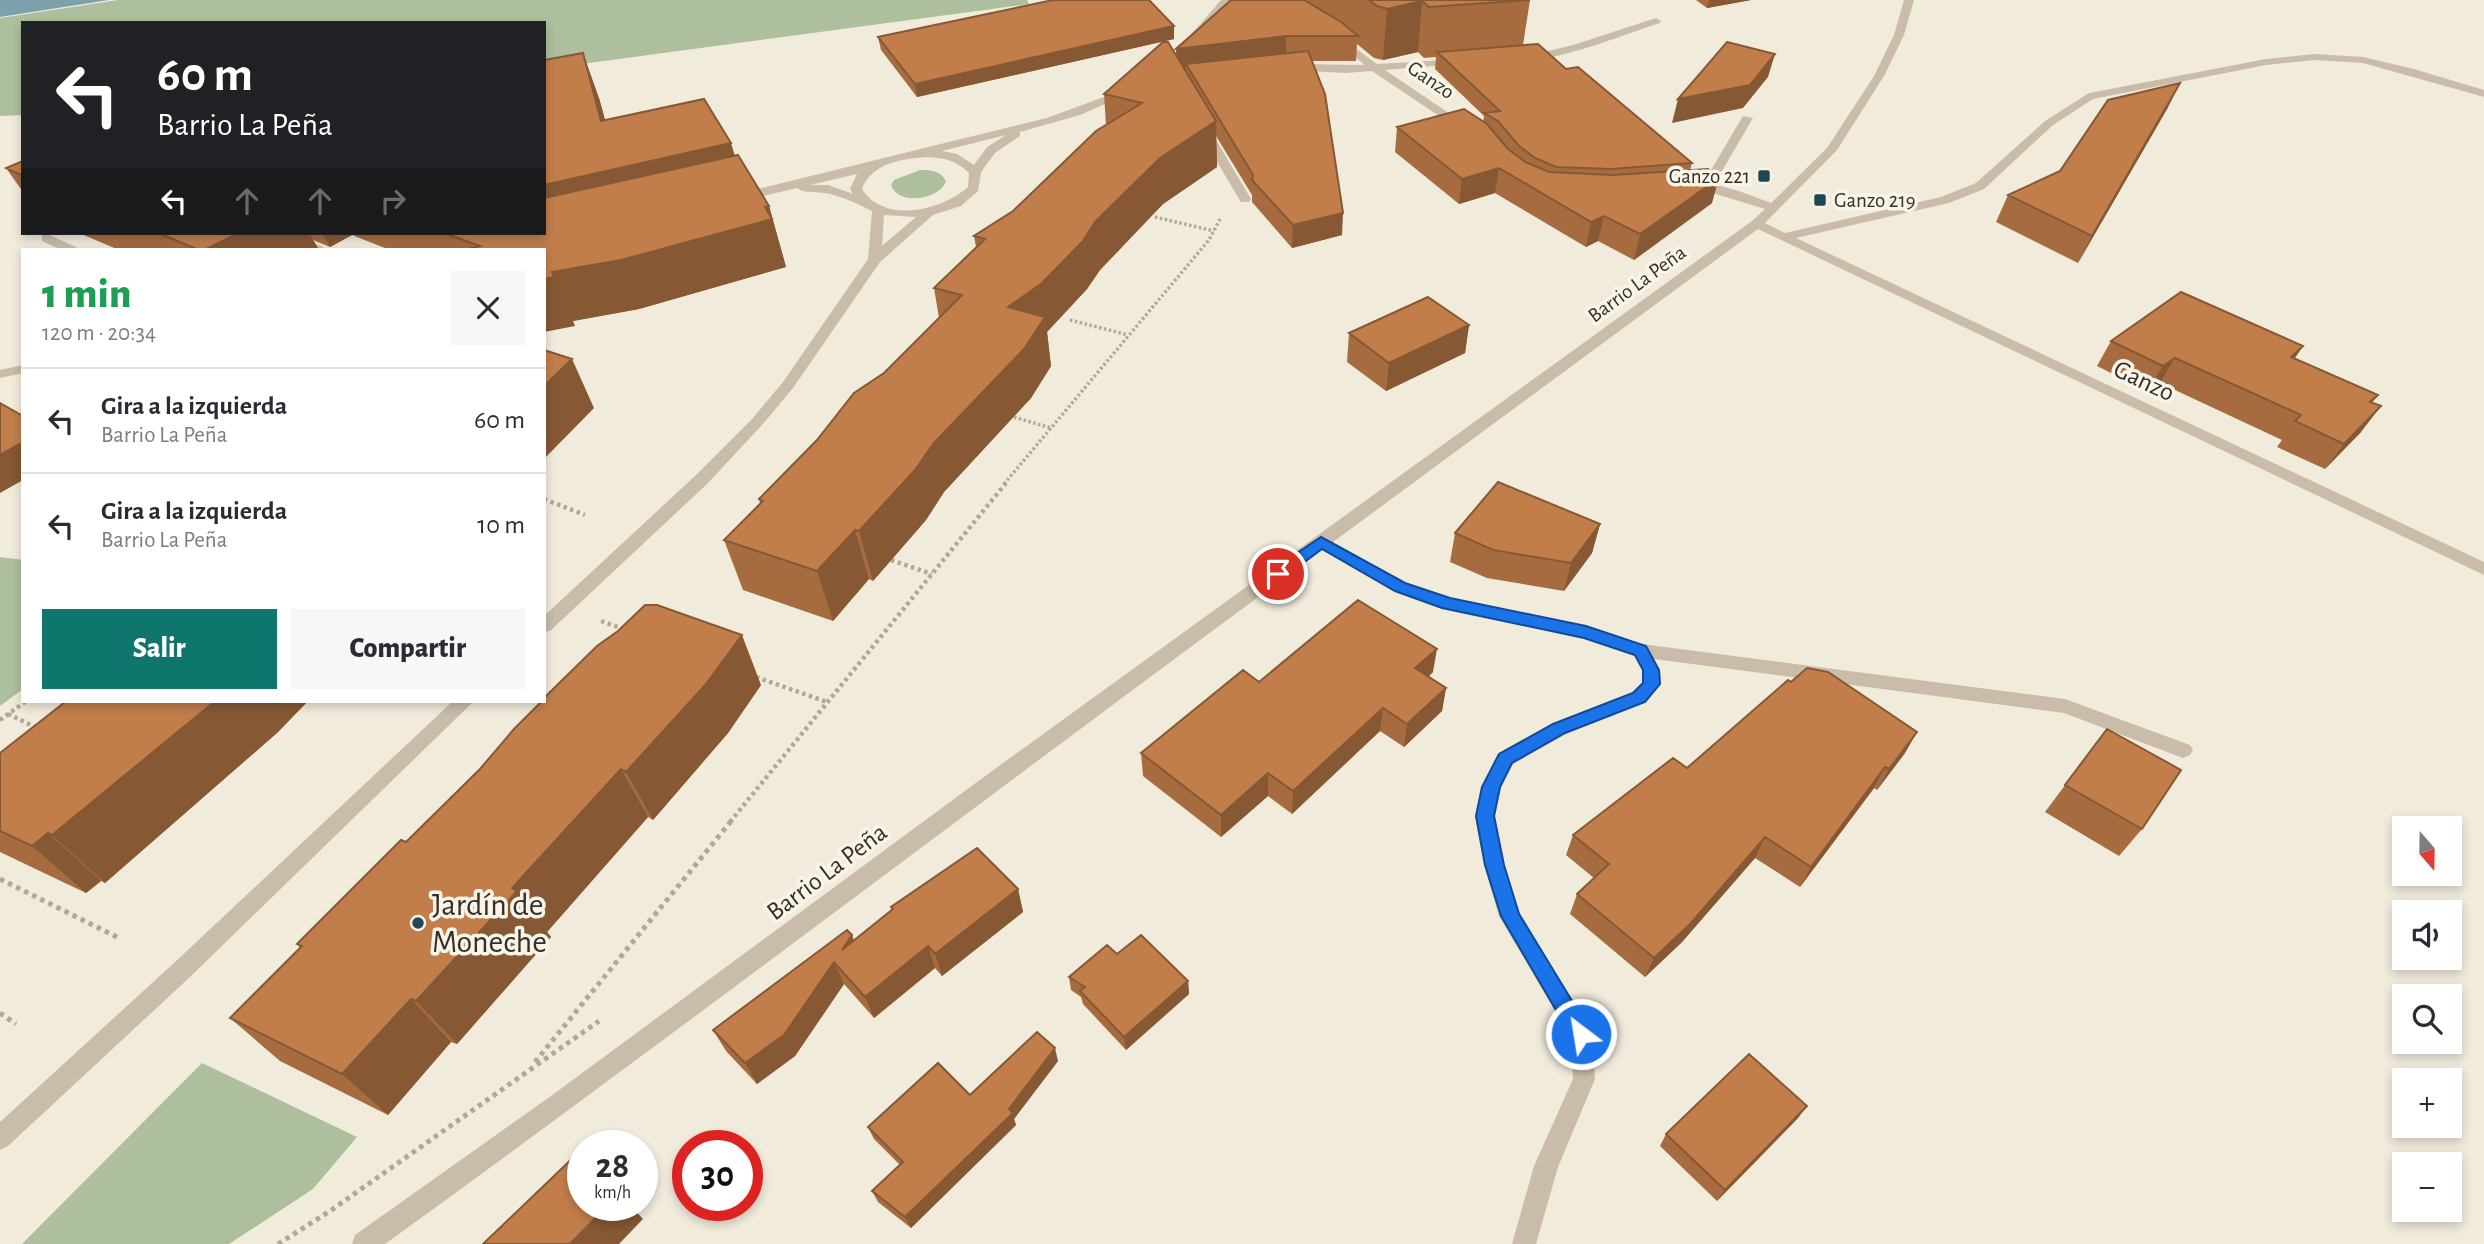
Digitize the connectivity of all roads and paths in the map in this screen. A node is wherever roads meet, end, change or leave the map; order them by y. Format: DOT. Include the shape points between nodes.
graph roads {
  1 [pos="1226,0"];
  2 [pos="1908,3"];
  3 [pos="1656,21"];
  4 [pos="1325,30"];
  5 [pos="1184,51"];
  6 [pos="1513,57"];
  7 [pos="1476,60"];
  8 [pos="1275,68"];
  9 [pos="1375,68"];
  10 [pos="1140,84"];
  11 [pos="2484,94"];
  12 [pos="1196,116"];
  13 [pos="1747,118"];
  14 [pos="1024,128"];
  15 [pos="1478,137"];
  16 [pos="914,154"];
  17 [pos="874,166"];
  18 [pos="975,172"];
  19 [pos="782,187"];
  20 [pos="1707,187"];
  21 [pos="1682,189"];
  22 [pos="1245,199"];
  23 [pos="862,201"];
  24 [pos="719,202"];
  25 [pos="1773,207"];
  26 [pos="878,210"];
  27 [pos="1225,211"];
  28 [pos="929,212"];
  29 [pos="1155,217"];
  30 [pos="1757,224"];
  31 [pos="1214,231"];
  32 [pos="287,235"];
  33 [pos="1783,237"];
  34 [pos="47,238"];
  35 [pos="67,248"];
  36 [pos="317,248"];
  37 [pos="875,258"];
  38 [pos="1070,320"];
  39 [pos="1129,335"];
  40 [pos="21,369"];
  41 [pos="0,374"];
  42 [pos="1014,417"];
  43 [pos="1051,428"];
  44 [pos="546,500"];
  45 [pos="585,515"];
  46 [pos="1321,542"];
  47 [pos="891,560"];
  48 [pos="2484,569"];
  49 [pos="932,574"];
  50 [pos="563,608"];
  51 [pos="546,624"];
  52 [pos="639,635"];
  53 [pos="1641,651"];
  54 [pos="752,675"];
  55 [pos="827,702"];
  56 [pos="24,703"];
  57 [pos="463,703"];
  58 [pos="8,715"];
  59 [pos="0,720"];
  60 [pos="45,732"];
  61 [pos="2183,750"];
  62 [pos="0,879"];
  63 [pos="117,937"];
  64 [pos="0,1013"];
  65 [pos="16,1024"];
  66 [pos="559,1104"];
  67 [pos="0,1138"];
  68 [pos="364,1244"];
  69 [pos="1524,1244"];
  1 -- 5 [label="street"];
  2 -- 25 [label="street, Barrio La Peña" via="1879,76 1831,150"];
  3 -- 6 [label="street" via="1549,55"];
  4 -- 9 [label="street, Ganzo"];
  7 -- 9 [label="street, Ganzo"];
  8 -- 9 [label="street"];
  9 -- 15 [label="street, Ganzo"];
  10 -- 14 [label="street" via="1082,110"];
  11 -- 33 [label="street" via="2375,63 2314,57 2089,96 2049,124 1980,186 1945,200"];
  12 -- 22 [label="street"];
  13 -- 20 [label="street"];
  14 -- 16 [label="street"];
  14 -- 18 [label="street" via="991,150"];
  16 -- 17 [label="street"];
  16 -- 18 [label="street" via="961,160"];
  17 -- 19 [label="street"];
  17 -- 23 [label="street" via="862,175 856,189"];
  18 -- 28 [label="street" via="974,188 957,203"];
  19 -- 23 [label="street" via="828,189"];
  19 -- 24 [label="street"];
  20 -- 21 [label="street"];
  20 -- 25 [label="street"];
  23 -- 26 [label="street"];
  25 -- 30 [label="street, Barrio La Peña"];
  26 -- 28 [label="street"];
  26 -- 37 [label="street"];
  27 -- 31 [label="path"];
  28 -- 37 [label="street"];
  29 -- 31 [label="path"];
  30 -- 33 [label="street, Ganzo"];
  30 -- 46 [label="street, Barrio La Peña"];
  31 -- 39 [label="path"];
  32 -- 36 [label="street"];
  33 -- 48 [label="street, Ganzo"];
  34 -- 35 [label="street"];
  37 -- 50 [label="street" via="758,422"];
  38 -- 39 [label="path"];
  39 -- 43 [label="path"];
  40 -- 41 [label="street"];
  42 -- 43 [label="path"];
  43 -- 49 [label="path"];
  44 -- 45 [label="path"];
  46 -- 53 [label="street" via="1400,587 1436,600 1586,632"];
  46 -- 66 [label="street, Barrio La Peña"];
  47 -- 49 [label="path"];
  49 -- 55 [label="path"];
  50 -- 51 [label="street"];
  50 -- 52 [label="path"];
  53 -- 61 [label="street" via="2065,706"];
  53 -- 69 [label="street" via="1651,670 1651,684 1639,697 1559,729 1506,759 1491,787 1485,816 1510,916 1581,1034 1584,1079 1546,1166"];
  54 -- 55 [label="path"];
  55 -- 66 [label="path" via="530,1068"];
  56 -- 58 [label="path"];
  57 -- 67 [label="street"];
  58 -- 59 [label="path"];
  58 -- 60 [label="path"];
  62 -- 63 [label="path"];
  64 -- 65 [label="path"];
  66 -- 68 [label="street, Barrio La Peña"];
}
